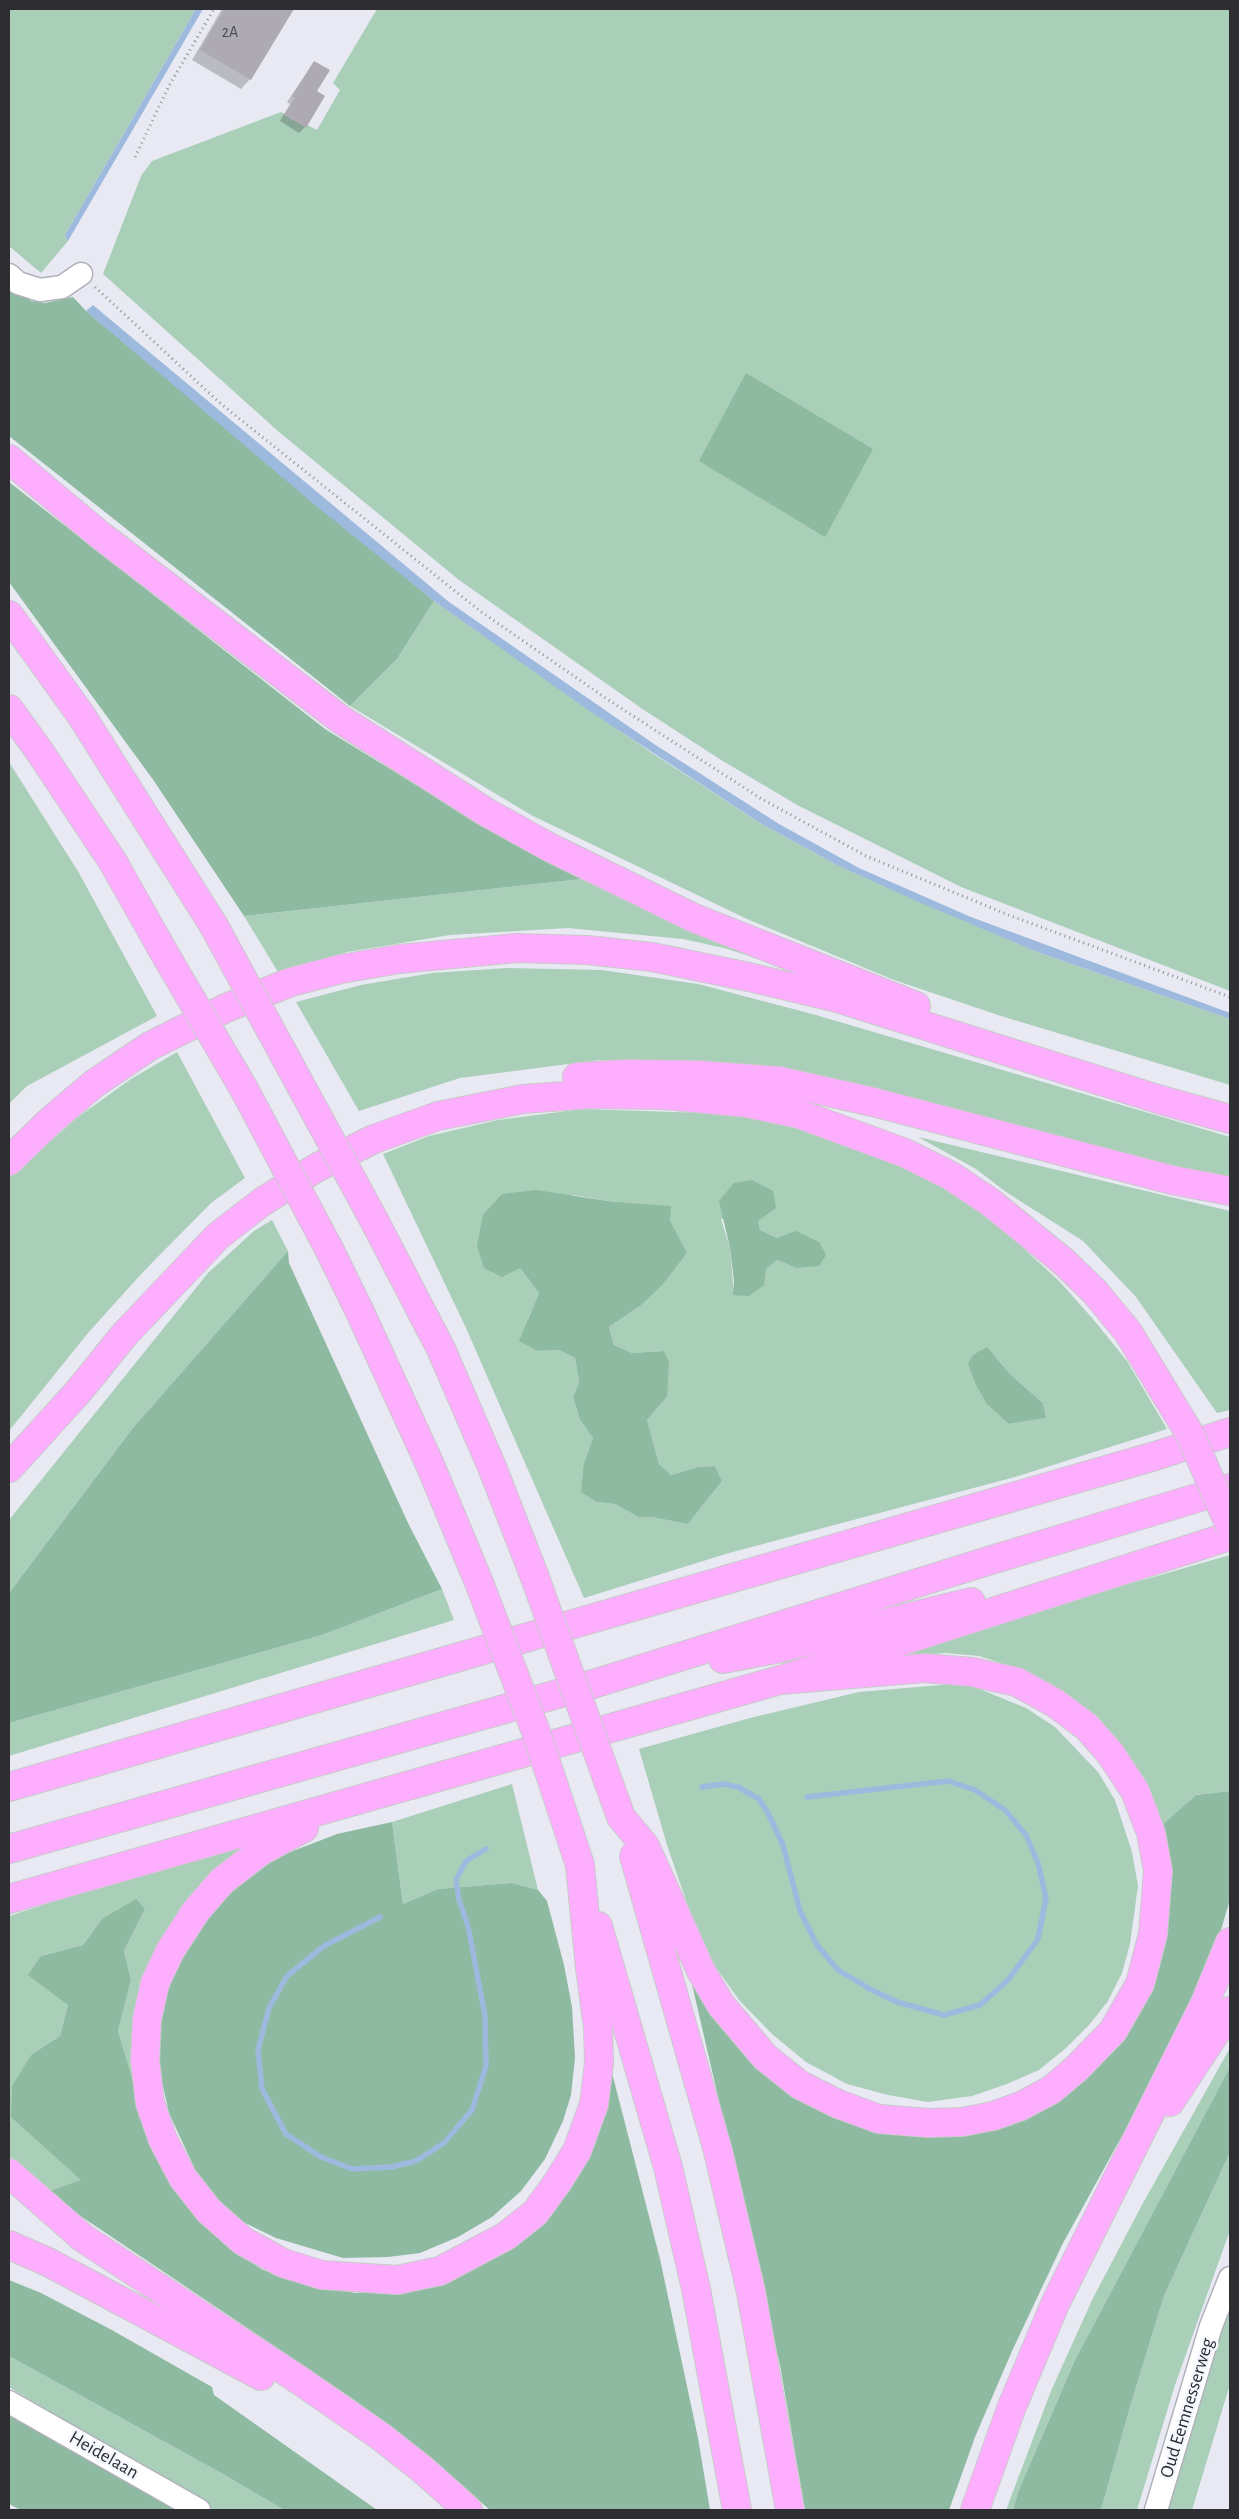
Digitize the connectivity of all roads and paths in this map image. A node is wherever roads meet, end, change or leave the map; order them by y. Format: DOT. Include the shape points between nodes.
graph roads {
  1 [pos="214,9"];
  2 [pos="135,156"];
  3 [pos="81,274"];
  4 [pos="9,275"];
  5 [pos="9,458"];
  6 [pos="9,615"];
  7 [pos="9,709"];
  8 [pos="1230,997"];
  9 [pos="1019,1055"];
  10 [pos="1230,1118"];
  11 [pos="9,1161"];
  12 [pos="1230,1191"];
  13 [pos="1230,1432"];
  14 [pos="30,1443"];
  15 [pos="9,1468"];
  16 [pos="1230,1488"];
  17 [pos="1230,1526"];
  18 [pos="1230,1536"];
  19 [pos="1203,1545"];
  20 [pos="780,1680"];
  21 [pos="593,1684"];
  22 [pos="9,1787"];
  23 [pos="347,1804"];
  24 [pos="9,1849"];
  25 [pos="639,1849"];
  26 [pos="580,1865"];
  27 [pos="9,1899"];
  28 [pos="1230,1942"];
  29 [pos="1230,2011"];
  30 [pos="9,2173"];
  31 [pos="1118,2178"];
  32 [pos="9,2245"];
  33 [pos="1230,2278"];
  34 [pos="9,2402"];
  35 [pos="199,2510"];
  36 [pos="468,2510"];
  37 [pos="738,2510"];
  38 [pos="790,2510"];
  39 [pos="976,2510"];
  40 [pos="1156,2510"];
  1 -- 2 [label="path" via="170,84"];
  3 -- 4 [label="street" via="62,286 40,290 18,283"];
  3 -- 8 [label="path" via="221,404 480,611 607,699 760,798 866,856 1011,916"];
  5 -- 9 [label="highway" via="108,541 340,719 486,812 549,847 694,918 901,1000"];
  6 -- 25 [label="highway, bridge" via="80,715 214,926 441,1349 534,1574 621,1817"];
  7 -- 26 [label="highway, bridge" via="113,862 244,1089 360,1312 431,1467 480,1585 536,1732"];
  9 -- 10 [label="highway"];
  9 -- 11 [label="highway" via="837,998 652,957 587,950 517,948 468,951 341,969 291,982 226,1008 150,1046 94,1083"];
  12 -- 14 [label="highway" via="1172,1180 780,1081 626,1074 562,1078 503,1090 443,1104 357,1136 308,1158 249,1198 204,1235 150,1290 90,1358"];
  13 -- 22 [label="highway"];
  14 -- 15 [label="highway"];
  14 -- 17 [label="highway, bridge" via="78,1392 125,1334 218,1236 262,1202 316,1168 374,1139 438,1116 523,1100 592,1094 664,1095 747,1103 790,1112 856,1133 921,1160 990,1202 1096,1292 1128,1332 1190,1434"];
  16 -- 21 [label="highway"];
  18 -- 19 [label="highway"];
  19 -- 20 [label="highway"];
  19 -- 21 [label="highway" via="781,1648"];
  20 -- 23 [label="highway"];
  20 -- 25 [label="highway" via="924,1668 972,1672 1017,1682 1055,1703 1087,1727 1110,1753 1135,1791 1151,1833 1158,1871 1153,1934 1140,1984 1112,2031 1076,2070 1051,2090 993,2116 962,2122 928,2123 879,2119 838,2104 800,2085 765,2057 721,2005"];
  21 -- 24 [label="highway"];
  23 -- 26 [label="highway" via="261,1851 222,1881 196,1911 170,1951 155,1983 147,2019 145,2060 150,2103 163,2140 183,2178 209,2211 243,2241 282,2263 322,2275 397,2280 440,2271 506,2236 535,2213 557,2183 577,2151 594,2104 599,2063"];
  23 -- 27 [label="highway"];
  25 -- 38 [label="highway" via="745,2264"];
  26 -- 37 [label="highway" via="668,2167 696,2289"];
  28 -- 31 [label="highway" via="1205,2003"];
  29 -- 31 [label="highway" via="1209,2047"];
  30 -- 36 [label="highway" via="83,2238 372,2430 422,2468"];
  31 -- 39 [label="highway" via="1055,2304 1011,2409"];
  32 -- 36 [label="highway" via="48,2262 238,2362 349,2429 442,2496"];
  33 -- 40 [label="street, Oud Eemnesserweg" via="1211,2326"];
  34 -- 35 [label="street, Heidelaan"];
}
